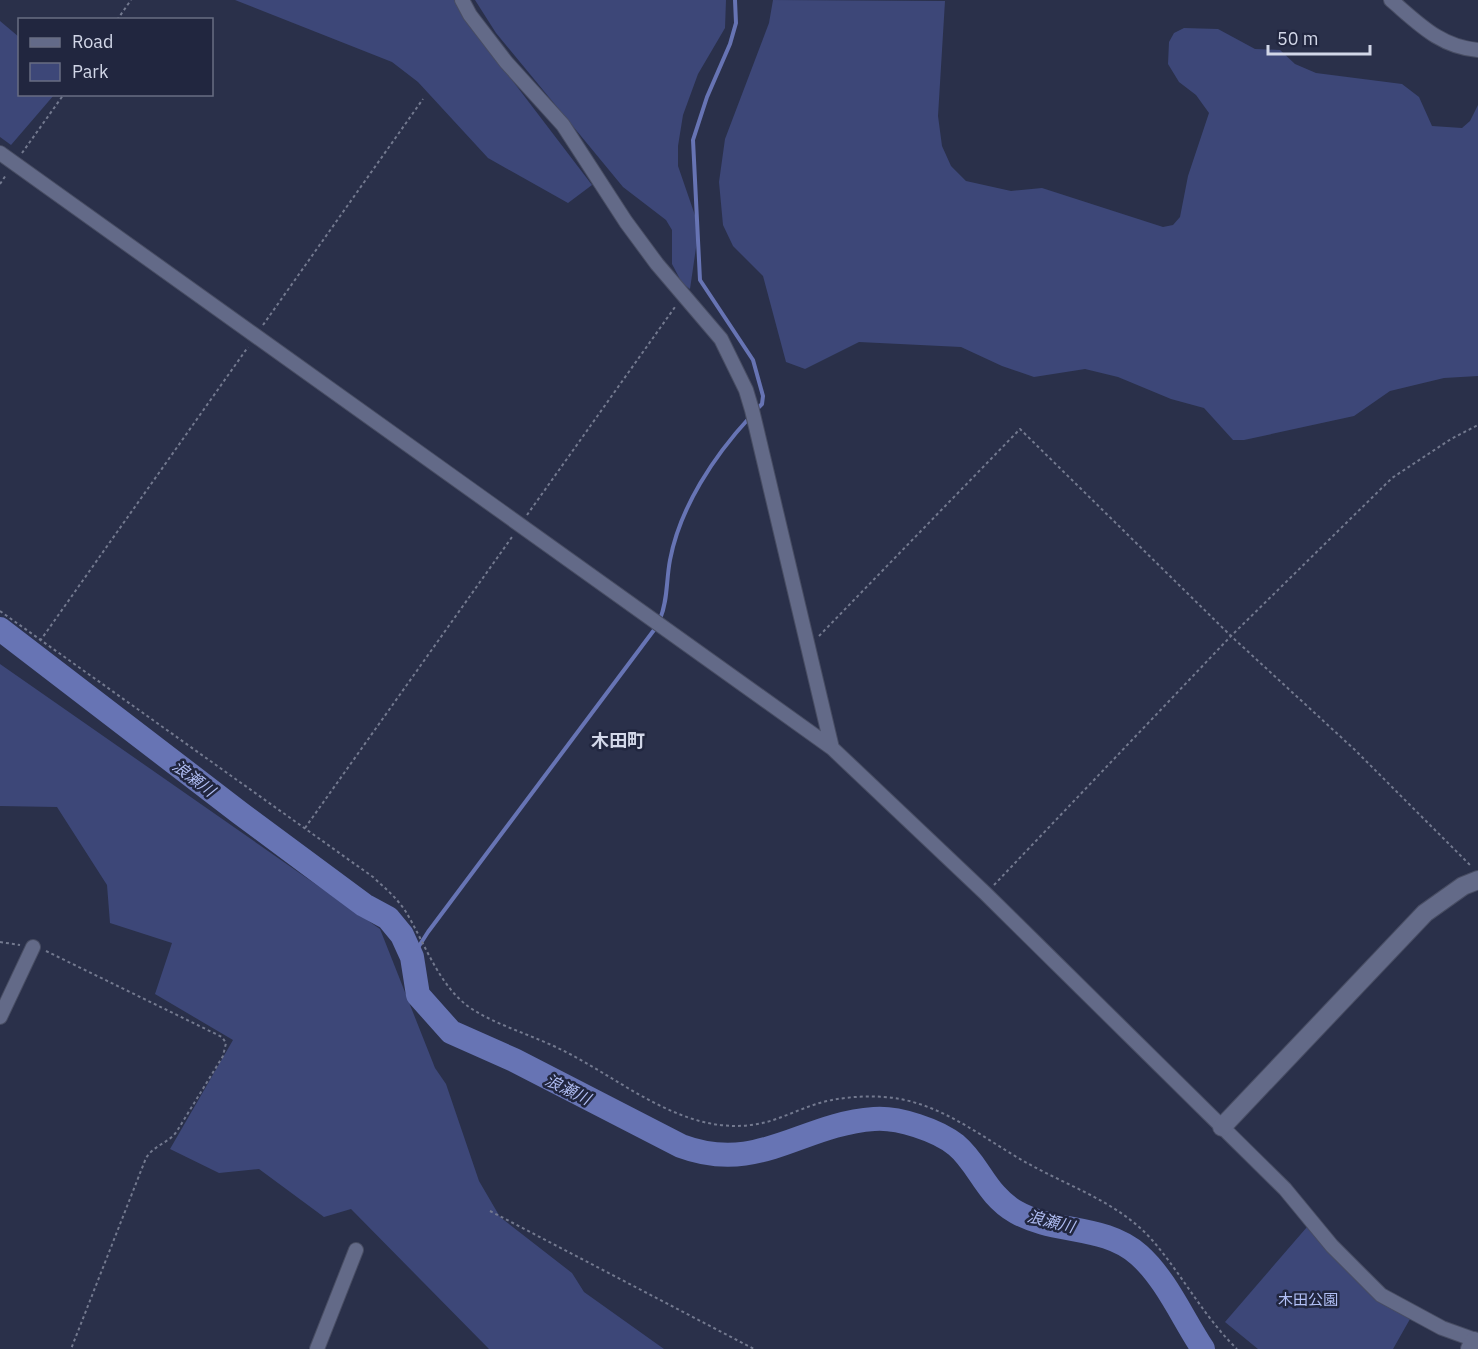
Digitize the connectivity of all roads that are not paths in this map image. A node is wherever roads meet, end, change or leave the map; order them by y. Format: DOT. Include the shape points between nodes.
graph roads {
  1 [pos="462,0"];
  2 [pos="1391,0"];
  3 [pos="1478,50"];
  4 [pos="0,153"];
  5 [pos="832,748"];
  6 [pos="1478,880"];
  7 [pos="33,947"];
  8 [pos="0,1017"];
  9 [pos="1222,1127"];
  10 [pos="356,1250"];
  11 [pos="1474,1344"];
  12 [pos="317,1349"];
  1 -- 5 [label="street" via="506,62 563,125 626,222 721,339 746,390 757,428"];
  2 -- 3 [label="street" via="1439,39"];
  4 -- 5 [label="street"];
  5 -- 9 [label="street"];
  6 -- 9 [label="street" via="1425,913"];
  7 -- 8 [label="street"];
  9 -- 11 [label="street" via="1285,1189 1347,1262 1381,1295"];
  10 -- 12 [label="street"];
}
